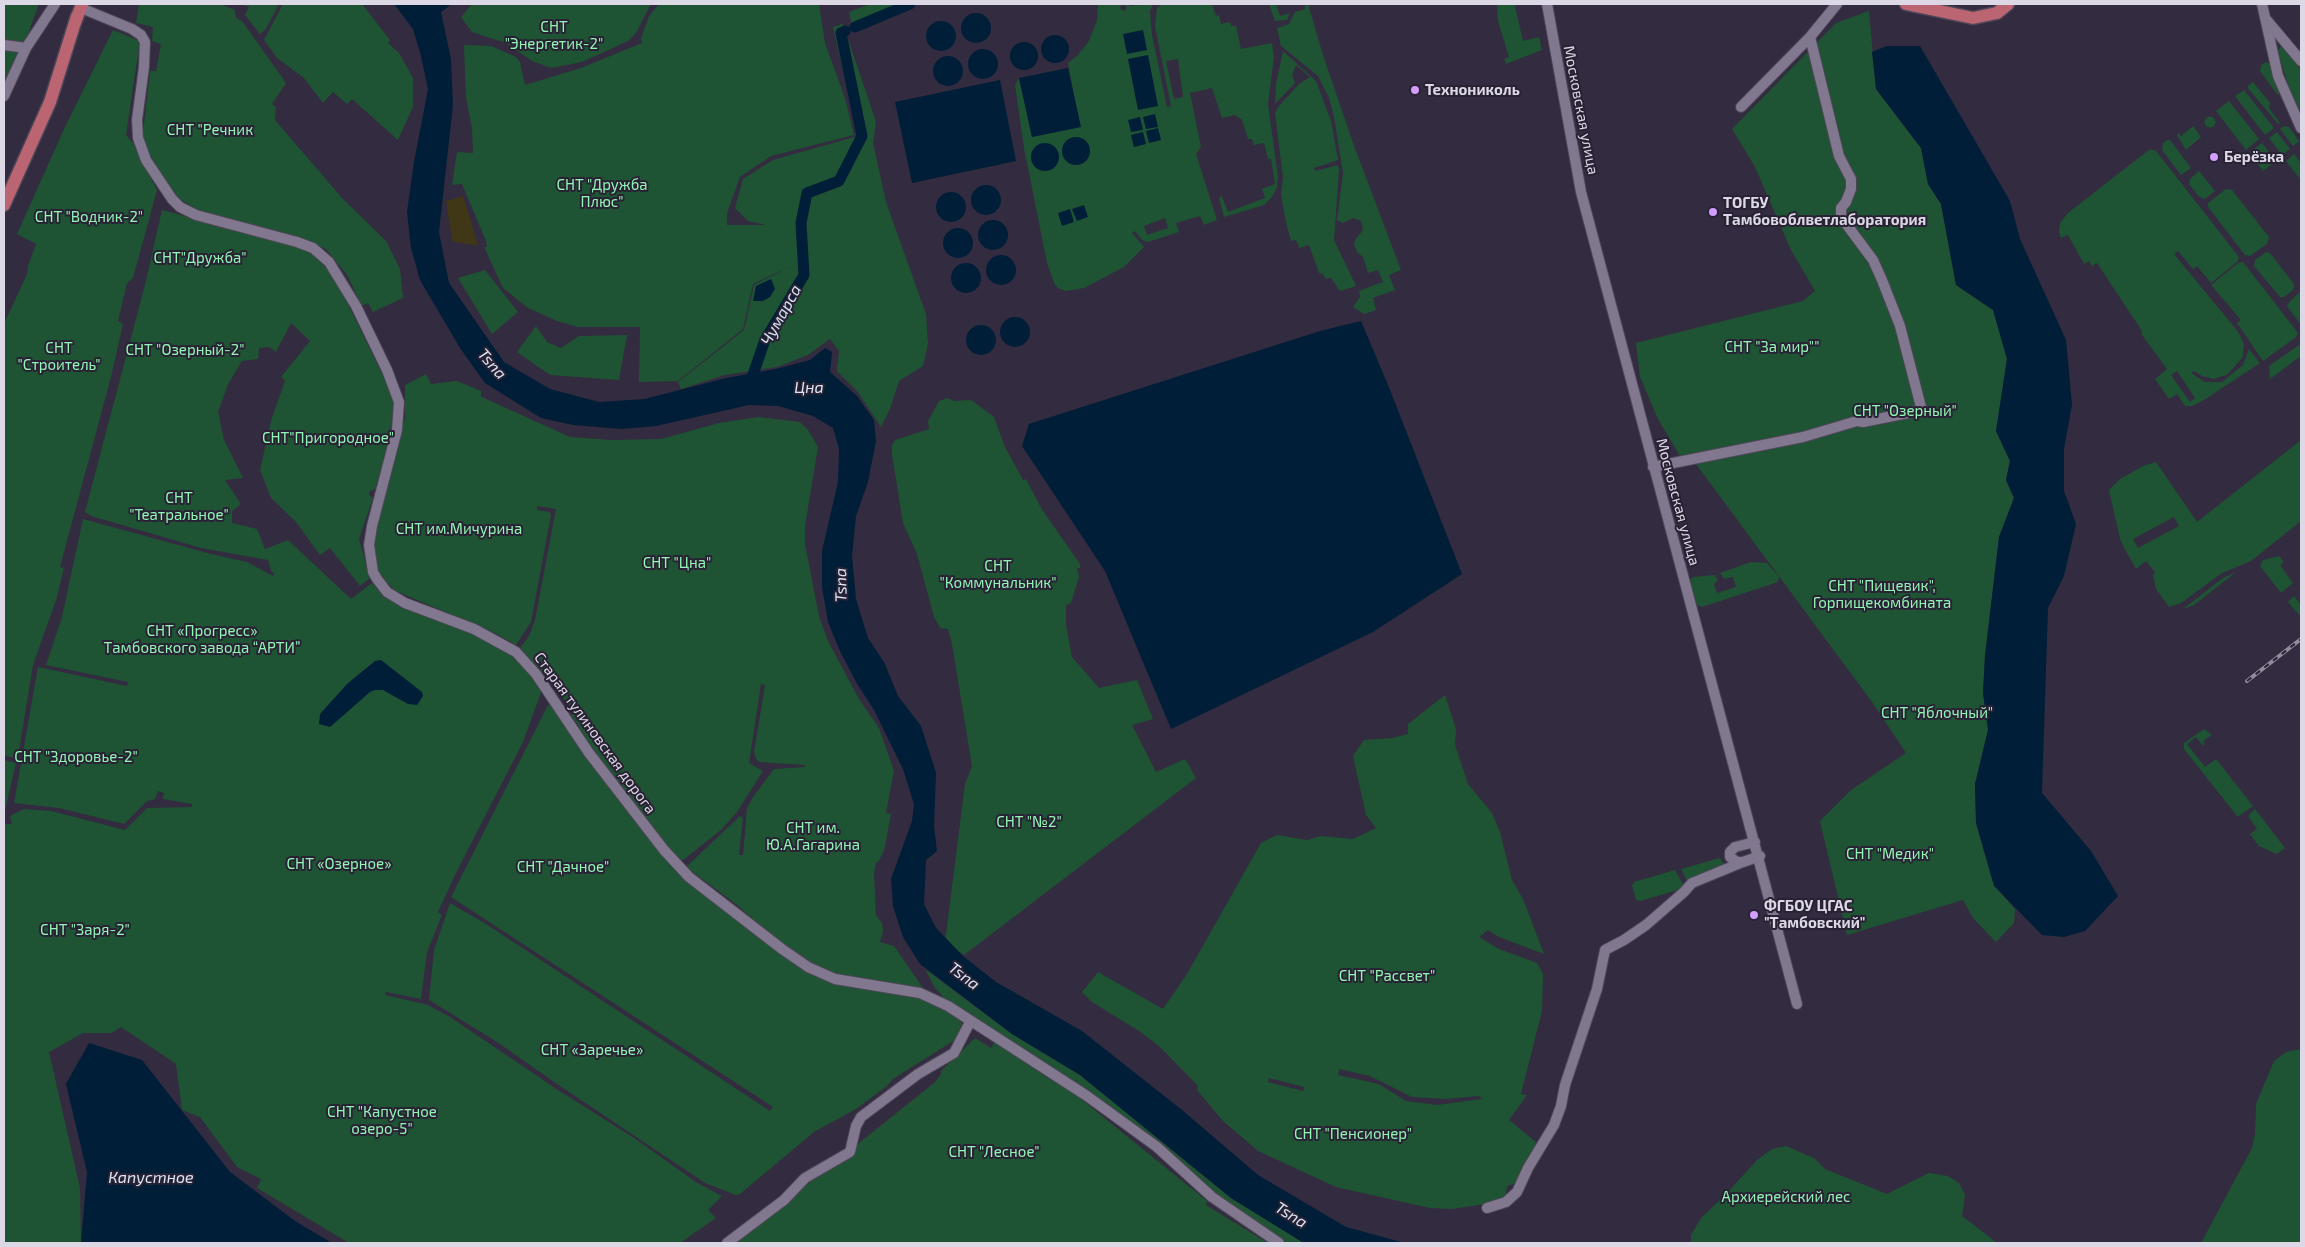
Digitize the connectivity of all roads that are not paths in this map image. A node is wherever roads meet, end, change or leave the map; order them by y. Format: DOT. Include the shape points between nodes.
graph roads {
  1 [pos="55,4"];
  2 [pos="1547,4"];
  3 [pos="1837,4"];
  4 [pos="1906,4"];
  5 [pos="2008,4"];
  6 [pos="2258,4"];
  7 [pos="2262,4"];
  8 [pos="80,9"];
  9 [pos="2264,17"];
  10 [pos="1810,37"];
  11 [pos="4,45"];
  12 [pos="26,48"];
  13 [pos="2301,61"];
  14 [pos="4,96"];
  15 [pos="1741,107"];
  16 [pos="2301,128"];
  17 [pos="4,188"];
  18 [pos="4,204"];
  19 [pos="1653,467"];
  20 [pos="1755,842"];
  21 [pos="1760,856"];
  22 [pos="1743,862"];
  23 [pos="1798,1004"];
  24 [pos="970,1022"];
  25 [pos="1487,1208"];
  26 [pos="727,1243"];
  27 [pos="1279,1243"];
  1 -- 12 [label="street"];
  2 -- 19 [label="street, Московская улица" via="1581,192"];
  3 -- 10 [label="street"];
  4 -- 5 [label="main road" via="1973,18 1996,12"];
  6 -- 9 [label="street"];
  7 -- 9 [label="street"];
  8 -- 17 [label="main road"];
  8 -- 18 [label="main road" via="50,102"];
  8 -- 24 [label="street, Старая тулиновская дорога" via="132,29 145,42 138,138 149,165 172,199 196,216 313,248 329,262 356,306 399,402 397,430 369,545 371,564 381,585 394,598 474,629 516,652 536,674 589,753 689,877 782,949 835,980 928,996"];
  9 -- 13 [label="street"];
  9 -- 16 [label="street" via="2278,76"];
  10 -- 15 [label="street"];
  10 -- 19 [label="street" via="1839,156 1851,179 1851,189 1841,208 1842,217 1873,260 1882,280 1900,326 1921,407 1918,411 1857,421 1803,436"];
  11 -- 12 [label="street"];
  12 -- 14 [label="street"];
  19 -- 20 [label="street, Московская улица"];
  20 -- 21 [label="street, Московская улица"];
  20 -- 22 [label="street" via="1730,852 1732,860"];
  21 -- 22 [label="street"];
  21 -- 23 [label="street, Московская улица"];
  22 -- 25 [label="street" via="1692,883 1646,925 1605,950 1597,990 1554,1125 1517,1192 1506,1202"];
  24 -- 26 [label="street" via="954,1053 918,1074 861,1116 850,1152 806,1178 784,1200"];
  24 -- 27 [label="street, Старая тулиновская дорога" via="1087,1096 1157,1147 1212,1197"];
}
